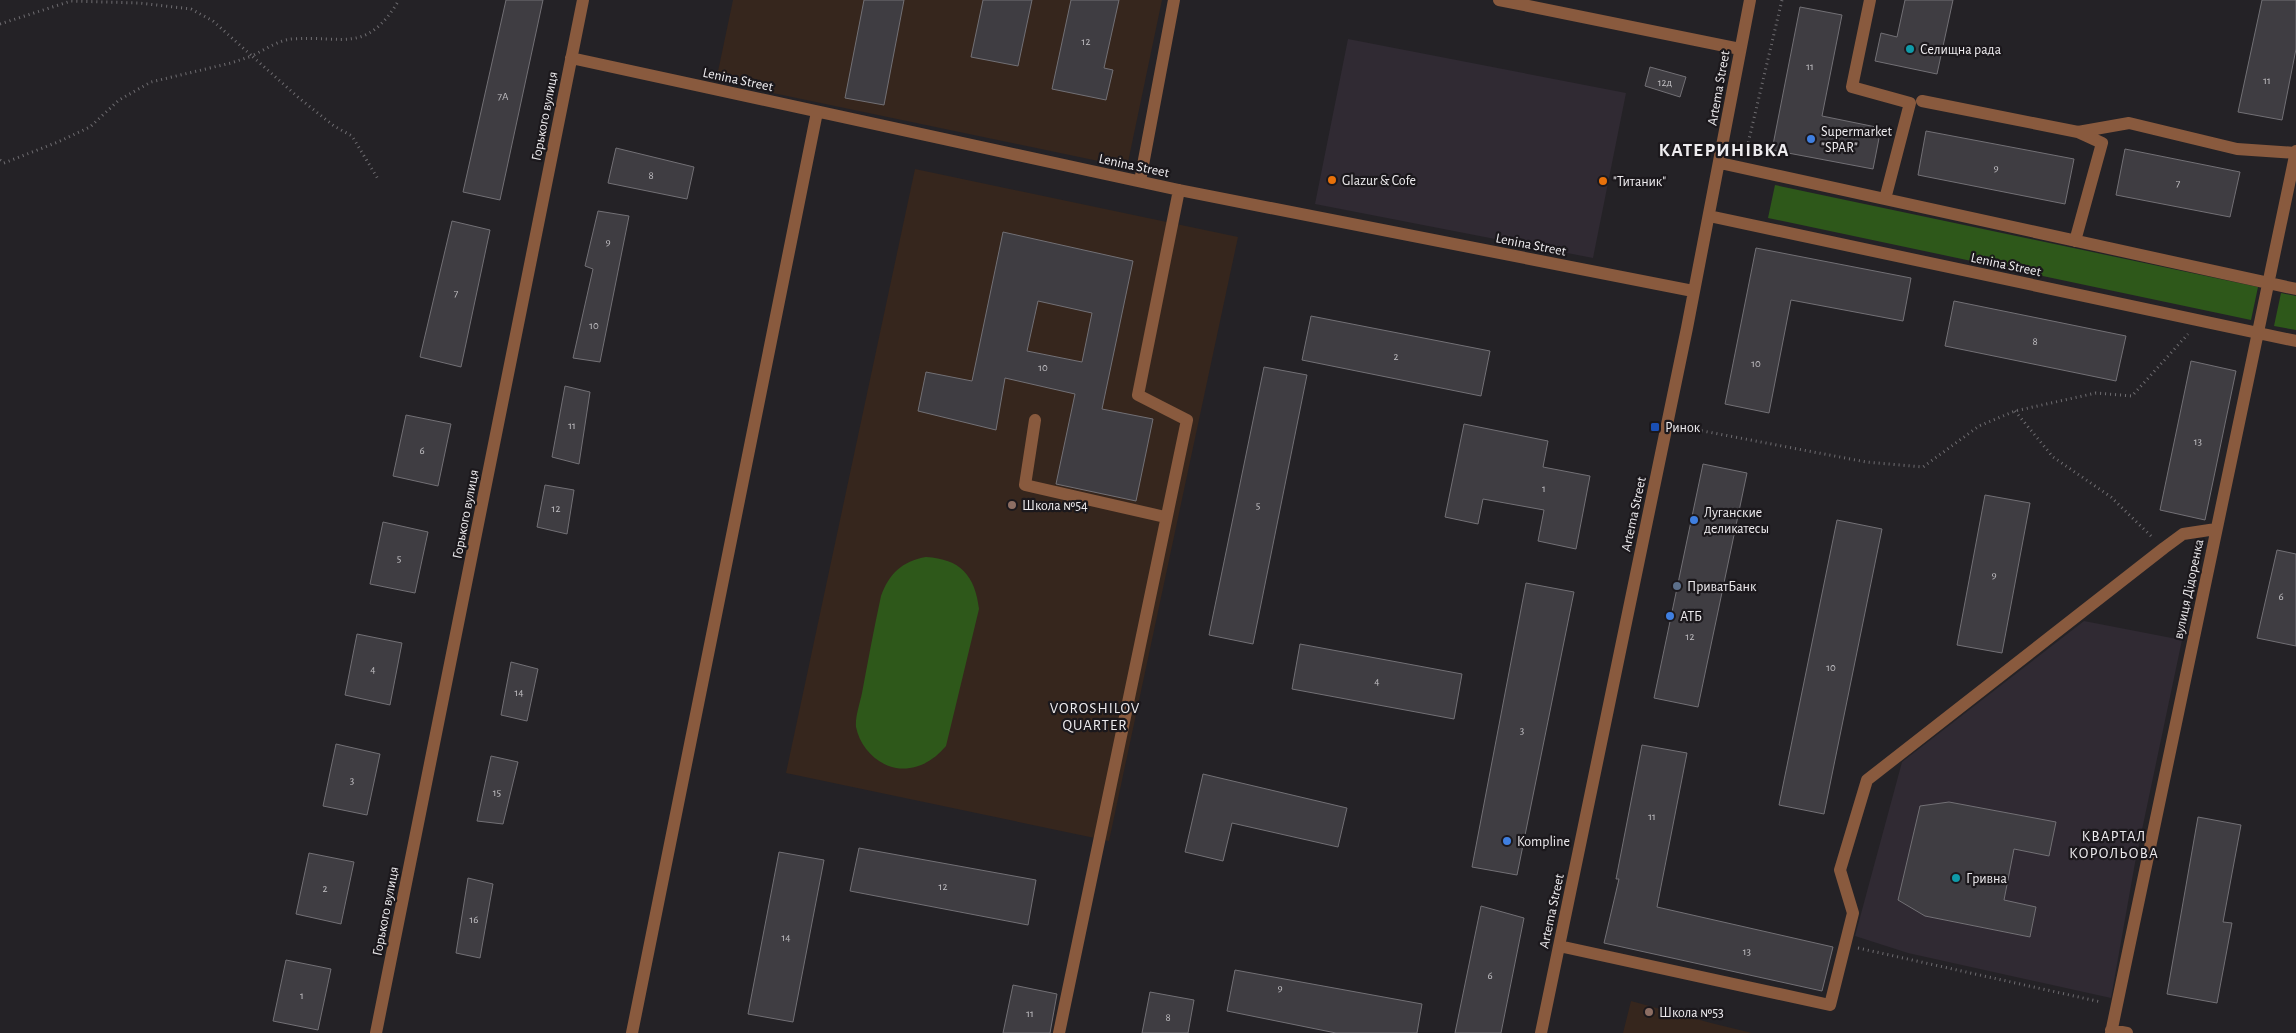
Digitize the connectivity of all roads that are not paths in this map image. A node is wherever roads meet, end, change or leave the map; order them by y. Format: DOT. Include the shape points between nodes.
graph roads {
  1 [pos="583,0"];
  2 [pos="1174,0"];
  3 [pos="1499,0"];
  4 [pos="1750,0"];
  5 [pos="1870,0"];
  6 [pos="1740,48"];
  7 [pos="571,58"];
  8 [pos="1922,101"];
  9 [pos="817,112"];
  10 [pos="2078,132"];
  11 [pos="2296,152"];
  12 [pos="1720,163"];
  13 [pos="1140,181"];
  14 [pos="1180,190"];
  15 [pos="1885,199"];
  16 [pos="1709,216"];
  17 [pos="2075,241"];
  18 [pos="2268,283"];
  19 [pos="2296,289"];
  20 [pos="1693,291"];
  21 [pos="2257,333"];
  22 [pos="2296,341"];
  23 [pos="1035,420"];
  24 [pos="1165,517"];
  25 [pos="2216,529"];
  26 [pos="1559,946"];
  27 [pos="2111,1031"];
  28 [pos="376,1033"];
  29 [pos="632,1033"];
  30 [pos="1059,1033"];
  31 [pos="1541,1033"];
  32 [pos="2128,1033"];
  1 -- 7 [label="street, Горького вулиця"];
  2 -- 13 [label="street"];
  3 -- 6 [label="street"];
  4 -- 6 [label="street, Artema Street"];
  5 -- 15 [label="street" via="1852,87 1910,102"];
  6 -- 12 [label="street, Artema Street"];
  7 -- 9 [label="street, Lenina Street"];
  7 -- 28 [label="street, Горького вулиця"];
  8 -- 10 [label="street"];
  9 -- 13 [label="street, Lenina Street"];
  9 -- 29 [label="street"];
  10 -- 11 [label="street" via="2129,123 2237,149"];
  10 -- 17 [label="street" via="2102,143"];
  11 -- 18 [label="street, вулиця Дідоренка"];
  12 -- 15 [label="street"];
  12 -- 16 [label="street, Artema Street"];
  13 -- 14 [label="street, Lenina Street"];
  14 -- 20 [label="street, Lenina Street"];
  14 -- 24 [label="street" via="1138,395 1187,420"];
  15 -- 17 [label="street"];
  16 -- 20 [label="street, Artema Street"];
  16 -- 21 [label="street, Lenina Street"];
  17 -- 18 [label="street"];
  18 -- 19 [label="street"];
  18 -- 21 [label="street, вулиця Дідоренка"];
  20 -- 26 [label="street, Artema Street"];
  21 -- 22 [label="street, Lenina Street"];
  21 -- 25 [label="street, вулиця Дідоренка"];
  23 -- 24 [label="street" via="1025,485"];
  24 -- 30 [label="street"];
  25 -- 26 [label="street" via="2183,534 1867,780 1840,870 1853,913 1830,1005"];
  25 -- 27 [label="street, вулиця Дідоренка"];
  26 -- 31 [label="street, Artema Street"];
  27 -- 32 [label="street"];
}
